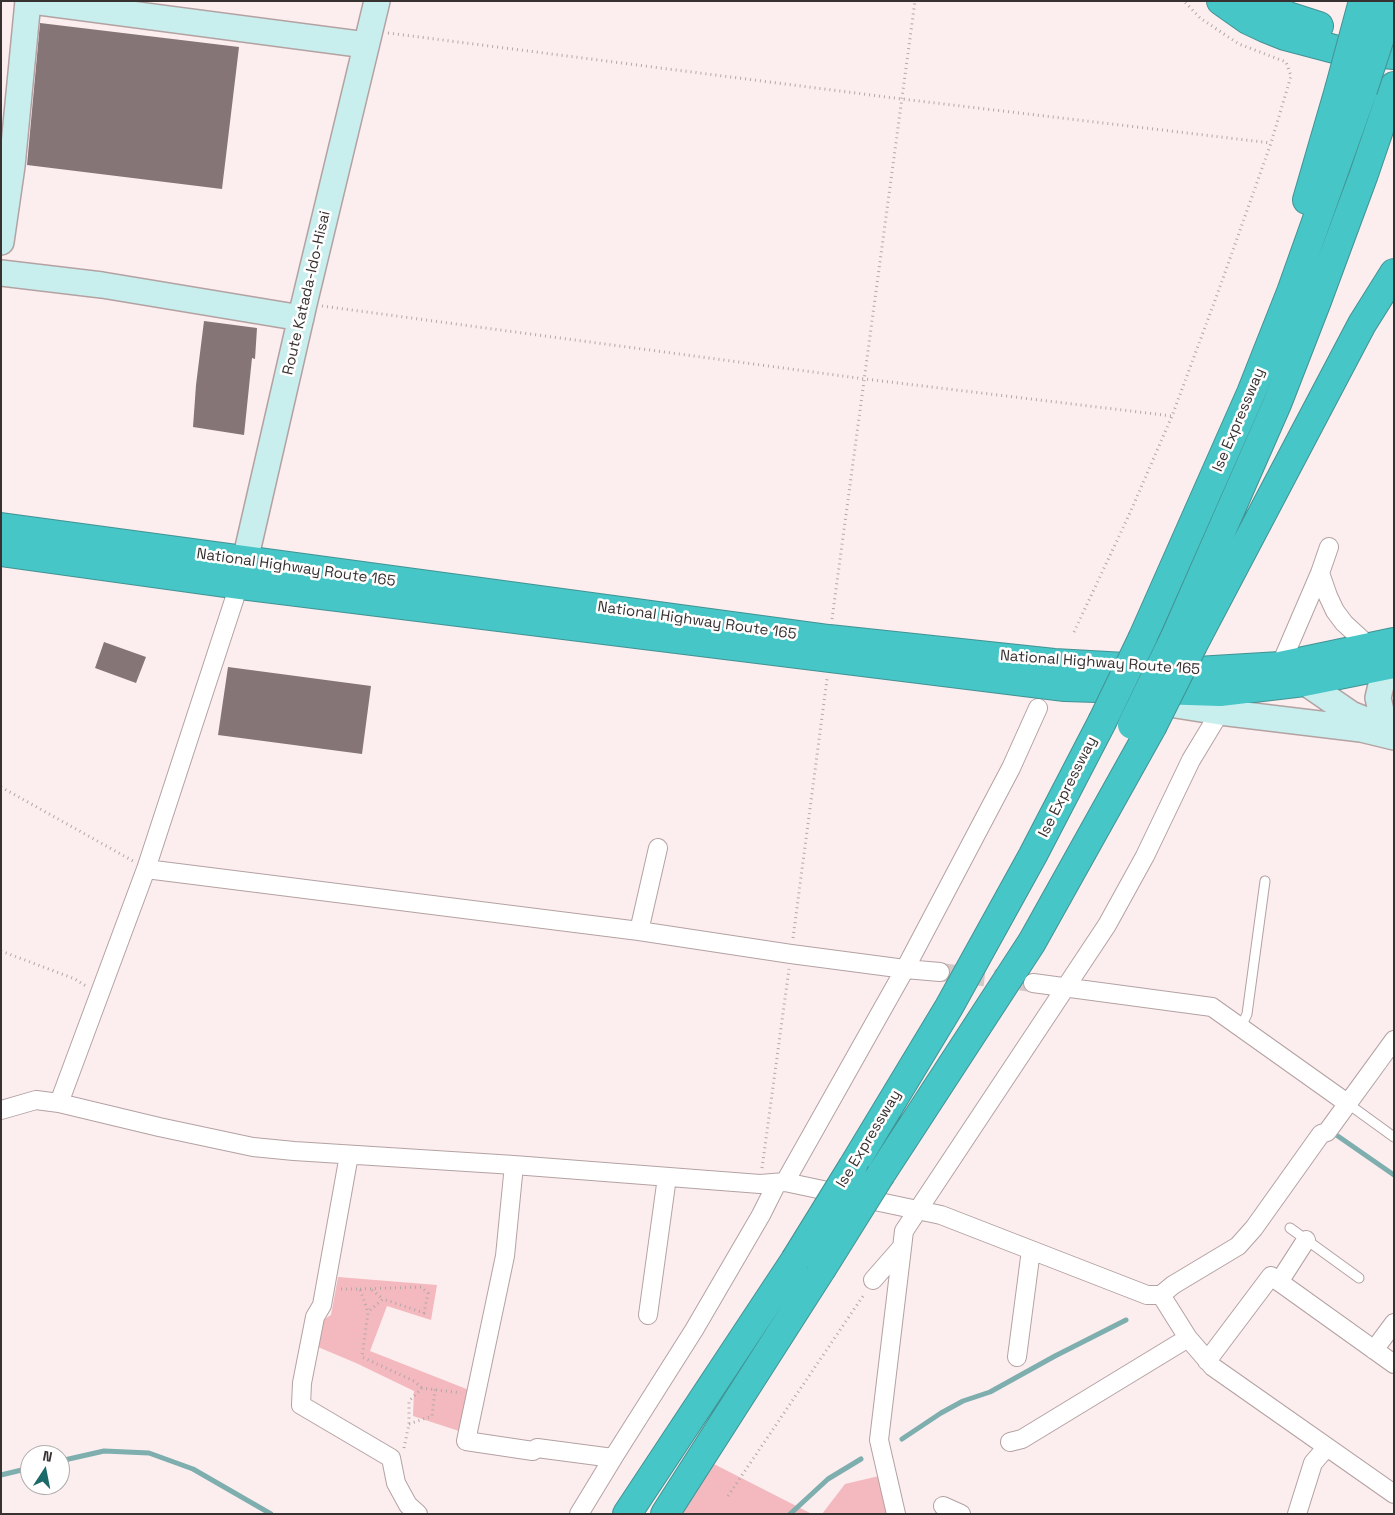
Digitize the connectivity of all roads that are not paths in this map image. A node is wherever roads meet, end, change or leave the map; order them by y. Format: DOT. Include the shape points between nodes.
graph roads {
  1 [pos="30,1"];
  2 [pos="377,1"];
  3 [pos="1221,1"];
  4 [pos="1256,1"];
  5 [pos="1363,1"];
  6 [pos="1392,1"];
  7 [pos="368,37"];
  8 [pos="1394,37"];
  9 [pos="1394,55"];
  10 [pos="1351,90"];
  11 [pos="1392,90"];
  12 [pos="1,242"];
  13 [pos="1394,272"];
  14 [pos="1,274"];
  15 [pos="302,311"];
  16 [pos="1,527"];
  17 [pos="1329,547"];
  18 [pos="1,552"];
  19 [pos="242,573"];
  20 [pos="1320,573"];
  21 [pos="1183,642"];
  22 [pos="1387,654"];
  23 [pos="1292,677"];
  24 [pos="1065,687"];
  25 [pos="1038,708"];
  26 [pos="1220,712"];
  27 [pos="1383,731"];
  28 [pos="658,848"];
  29 [pos="146,868"];
  30 [pos="1265,881"];
  31 [pos="639,931"];
  32 [pos="905,969"];
  33 [pos="940,972"];
  34 [pos="1033,983"];
  35 [pos="1067,988"];
  36 [pos="1241,1027"];
  37 [pos="1391,1050"];
  38 [pos="1347,1103"];
  39 [pos="59,1104"];
  40 [pos="1,1110"];
  41 [pos="1394,1137"];
  42 [pos="349,1155"];
  43 [pos="514,1165"];
  44 [pos="666,1177"];
  45 [pos="774,1183"];
  46 [pos="918,1210"];
  47 [pos="1290,1228"];
  48 [pos="1306,1240"];
  49 [pos="901,1248"];
  50 [pos="1031,1250"];
  51 [pos="1359,1278"];
  52 [pos="873,1280"];
  53 [pos="1279,1282"];
  54 [pos="1161,1295"];
  55 [pos="648,1315"];
  56 [pos="1394,1323"];
  57 [pos="1188,1338"];
  58 [pos="1374,1350"];
  59 [pos="1017,1357"];
  60 [pos="1207,1361"];
  61 [pos="1394,1364"];
  62 [pos="1010,1442"];
  63 [pos="1326,1448"];
  64 [pos="613,1458"];
  65 [pos="1394,1494"];
  66 [pos="943,1506"];
  67 [pos="418,1514"];
  68 [pos="579,1514"];
  69 [pos="627,1514"];
  70 [pos="665,1514"];
  71 [pos="896,1514"];
  72 [pos="961,1514"];
  73 [pos="1297,1514"];
  1 -- 7 [label="street"];
  1 -- 12 [label="street"];
  2 -- 7 [label="street, Route Katada-Ido-Hisai"];
  3 -- 9 [label="highway" via="1248,20 1285,36 1338,50"];
  4 -- 8 [label="highway" via="1307,23"];
  5 -- 10 [label="highway, bridge"];
  6 -- 10 [label="highway, Ise Expressway, bridge"];
  7 -- 15 [label="street, Route Katada-Ido-Hisai"];
  10 -- 69 [label="highway, Ise Expressway, bridge" via="1294,283 1251,393 1102,722 949,1007 795,1260"];
  11 -- 21 [label="highway, Ise Expressway" via="1320,292"];
  13 -- 21 [label="highway"];
  14 -- 15 [label="street"];
  15 -- 19 [label="street, Route Katada-Ido-Hisai"];
  16 -- 19 [label="highway, National Highway Route 165"];
  17 -- 20 [label="street"];
  18 -- 19 [label="highway, National Highway Route 165"];
  19 -- 23 [label="highway, National Highway Route 165" via="1054,663"];
  19 -- 24 [label="highway, National Highway Route 165"];
  19 -- 29 [label="street"];
  20 -- 22 [label="street" via="1335,611 1344,623"];
  20 -- 23 [label="street"];
  21 -- 70 [label="highway, Ise Expressway, bridge" via="1142,726 973,1021 881,1174"];
  22 -- 23 [label="highway, National Highway Route 165"];
  22 -- 27 [label="street" via="1378,698"];
  23 -- 24 [label="highway, National Highway Route 165" via="1220,692"];
  23 -- 27 [label="street"];
  24 -- 26 [label="street"];
  25 -- 32 [label="street" via="1011,768"];
  26 -- 27 [label="street"];
  26 -- 35 [label="street" via="1191,760 1145,856 1107,925"];
  28 -- 31 [label="street"];
  29 -- 31 [label="street"];
  29 -- 39 [label="street"];
  30 -- 36 [label="lane" via="1247,1014"];
  31 -- 32 [label="street"];
  32 -- 33 [label="street"];
  32 -- 45 [label="street"];
  34 -- 35 [label="street"];
  35 -- 36 [label="street" via="1212,1007"];
  35 -- 46 [label="street"];
  36 -- 38 [label="street"];
  37 -- 38 [label="street"];
  38 -- 41 [label="lane"];
  38 -- 54 [label="street" via="1326,1132 1320,1134 1238,1246 1172,1285"];
  39 -- 40 [label="street" via="36,1100"];
  39 -- 42 [label="street" via="252,1147"];
  42 -- 43 [label="street"];
  42 -- 67 [label="street" via="322,1305 315,1317 302,1383 301,1405 391,1458 396,1484 408,1505"];
  43 -- 44 [label="street"];
  43 -- 64 [label="street" via="505,1256 466,1441"];
  44 -- 45 [label="street"];
  44 -- 55 [label="street"];
  45 -- 46 [label="street"];
  45 -- 64 [label="street" via="761,1214 694,1330"];
  46 -- 49 [label="street" via="904,1231"];
  46 -- 50 [label="street" via="941,1215"];
  47 -- 48 [label="lane"];
  48 -- 51 [label="lane"];
  48 -- 53 [label="street"];
  49 -- 52 [label="street"];
  49 -- 71 [label="street" via="879,1440"];
  50 -- 54 [label="street" via="1147,1295"];
  50 -- 59 [label="street"];
  53 -- 58 [label="street"];
  53 -- 60 [label="street" via="1271,1276"];
  54 -- 57 [label="street"];
  56 -- 58 [label="street"];
  57 -- 60 [label="street"];
  57 -- 62 [label="street" via="1022,1439"];
  58 -- 61 [label="street"];
  60 -- 63 [label="street"];
  63 -- 65 [label="street"];
  63 -- 73 [label="street" via="1313,1463"];
  64 -- 68 [label="street"];
  66 -- 72 [label="street"];
}
